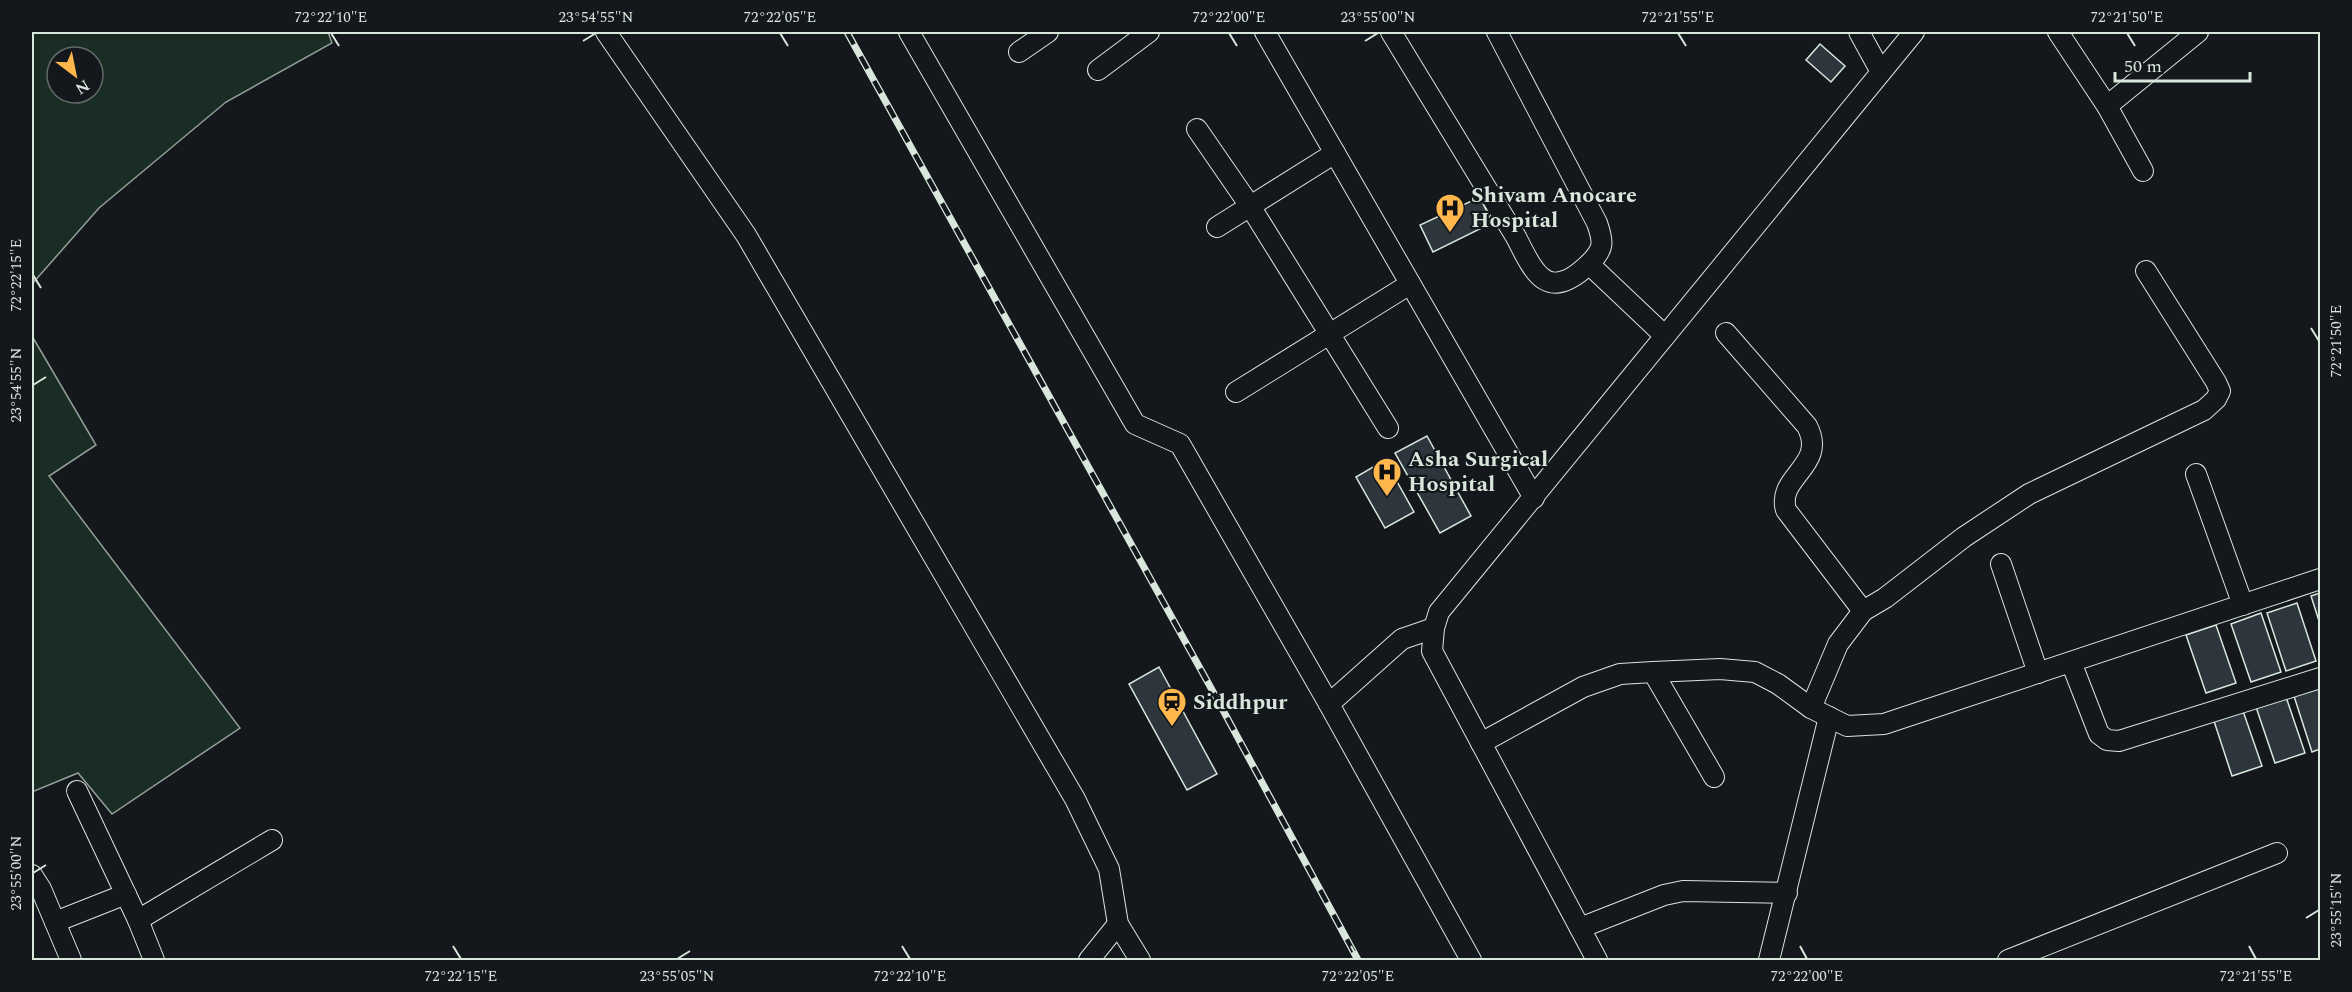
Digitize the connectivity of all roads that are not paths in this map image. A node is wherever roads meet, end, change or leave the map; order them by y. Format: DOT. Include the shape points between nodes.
graph roads {
  1 [pos="606,32"];
  2 [pos="909,32"];
  3 [pos="1048,32"];
  4 [pos="1149,32"];
  5 [pos="1265,32"];
  6 [pos="1391,32"];
  7 [pos="1497,32"];
  8 [pos="1859,32"];
  9 [pos="1914,32"];
  10 [pos="2058,32"];
  11 [pos="2198,32"];
  12 [pos="1019,52"];
  13 [pos="1098,70"];
  14 [pos="1881,72"];
  15 [pos="2107,106"];
  16 [pos="1197,129"];
  17 [pos="1335,153"];
  18 [pos="2143,171"];
  19 [pos="1250,206"];
  20 [pos="1217,227"];
  21 [pos="1589,264"];
  22 [pos="2146,271"];
  23 [pos="1410,284"];
  24 [pos="1330,333"];
  25 [pos="1726,333"];
  26 [pos="1665,336"];
  27 [pos="1236,392"];
  28 [pos="1388,428"];
  29 [pos="2196,474"];
  30 [pos="1533,498"];
  31 [pos="2001,564"];
  32 [pos="2320,579"];
  33 [pos="2243,605"];
  34 [pos="1863,611"];
  35 [pos="1434,627"];
  36 [pos="2071,662"];
  37 [pos="1653,672"];
  38 [pos="2038,673"];
  39 [pos="2320,678"];
  40 [pos="1329,704"];
  41 [pos="1811,708"];
  42 [pos="1829,717"];
  43 [pos="1481,743"];
  44 [pos="1714,777"];
  45 [pos="77,791"];
  46 [pos="272,840"];
  47 [pos="2277,853"];
  48 [pos="32,875"];
  49 [pos="1787,893"];
  50 [pos="126,894"];
  51 [pos="138,920"];
  52 [pos="55,922"];
  53 [pos="1118,924"];
  54 [pos="1580,928"];
  55 [pos="71,960"];
  56 [pos="154,960"];
  57 [pos="1089,960"];
  58 [pos="1140,960"];
  59 [pos="1471,960"];
  60 [pos="1597,960"];
  61 [pos="1769,960"];
  62 [pos="2008,960"];
  1 -- 53 [label="street" via="746,235 1075,799 1109,869"];
  2 -- 40 [label="street" via="1135,424 1180,444"];
  3 -- 12 [label="street"];
  4 -- 13 [label="street"];
  5 -- 17 [label="street"];
  6 -- 21 [label="street" via="1533,270 1543,279 1558,283 1574,278"];
  7 -- 21 [label="street" via="1599,230 1601,252"];
  8 -- 14 [label="street"];
  9 -- 14 [label="street"];
  10 -- 15 [label="street"];
  11 -- 15 [label="street"];
  14 -- 26 [label="street"];
  15 -- 18 [label="street"];
  16 -- 19 [label="street"];
  17 -- 19 [label="street"];
  17 -- 23 [label="street"];
  19 -- 20 [label="street"];
  19 -- 24 [label="street"];
  21 -- 26 [label="street"];
  22 -- 34 [label="street" via="2216,382 2220,392 2216,399 2204,411 2029,494"];
  23 -- 24 [label="street"];
  23 -- 30 [label="street"];
  24 -- 27 [label="street"];
  24 -- 28 [label="street"];
  25 -- 34 [label="street" via="1807,426 1813,438 1813,451 1783,500 1786,510"];
  26 -- 30 [label="street"];
  29 -- 33 [label="street"];
  30 -- 35 [label="street" via="1439,612"];
  31 -- 38 [label="street"];
  32 -- 33 [label="street"];
  33 -- 36 [label="street"];
  34 -- 41 [label="street" via="1838,644"];
  35 -- 40 [label="street" via="1402,639"];
  35 -- 43 [label="street" via="1432,651"];
  36 -- 38 [label="street"];
  36 -- 39 [label="street" via="2099,734 2107,740 2120,741"];
  37 -- 41 [label="street" via="1755,672"];
  37 -- 43 [label="street" via="1620,674 1583,687"];
  37 -- 44 [label="street"];
  38 -- 42 [label="street" via="1884,724 1847,726"];
  40 -- 59 [label="street"];
  41 -- 42 [label="street"];
  42 -- 49 [label="street"];
  43 -- 54 [label="street"];
  45 -- 50 [label="street"];
  46 -- 51 [label="street"];
  47 -- 62 [label="street"];
  48 -- 52 [label="street"];
  49 -- 54 [label="street" via="1683,891"];
  49 -- 61 [label="street"];
  50 -- 51 [label="street"];
  50 -- 52 [label="street"];
  51 -- 56 [label="street"];
  52 -- 55 [label="street"];
  53 -- 57 [label="street"];
  53 -- 58 [label="street"];
  54 -- 60 [label="street"];
}
